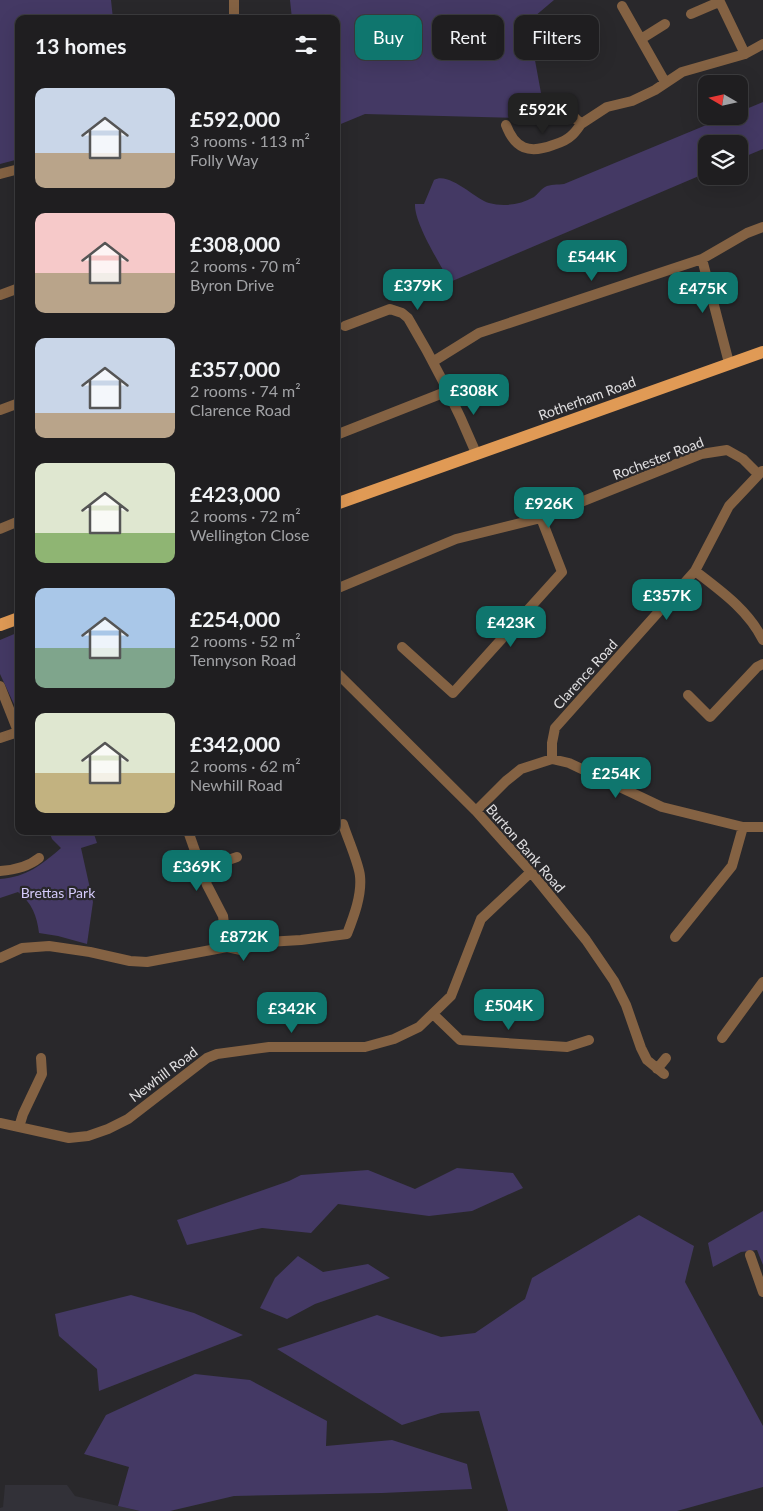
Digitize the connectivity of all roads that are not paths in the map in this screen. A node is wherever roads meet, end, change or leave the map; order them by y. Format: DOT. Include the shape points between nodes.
graph roads {
  1 [pos="234,0"];
  2 [pos="719,1"];
  3 [pos="622,6"];
  4 [pos="691,14"];
  5 [pos="234,15"];
  6 [pos="666,24"];
  7 [pos="641,39"];
  8 [pos="763,44"];
  9 [pos="745,54"];
  10 [pos="665,82"];
  11 [pos="564,100"];
  12 [pos="581,124"];
  13 [pos="506,125"];
  14 [pos="519,146"];
  15 [pos="513,156"];
  16 [pos="15,170"];
  17 [pos="0,174"];
  18 [pos="763,227"];
  19 [pos="702,259"];
  20 [pos="15,289"];
  21 [pos="0,295"];
  22 [pos="345,326"];
  23 [pos="763,352"];
  24 [pos="434,361"];
  25 [pos="729,363"];
  26 [pos="448,391"];
  27 [pos="15,404"];
  28 [pos="0,410"];
  29 [pos="340,433"];
  30 [pos="476,453"];
  31 [pos="760,472"];
  32 [pos="340,503"];
  33 [pos="541,518"];
  34 [pos="15,523"];
  35 [pos="0,529"];
  36 [pos="695,571"];
  37 [pos="340,587"];
  38 [pos="15,619"];
  39 [pos="0,625"];
  40 [pos="763,640"];
  41 [pos="402,647"];
  42 [pos="763,664"];
  43 [pos="340,676"];
  44 [pos="0,686"];
  45 [pos="688,696"];
  46 [pos="15,725"];
  47 [pos="15,734"];
  48 [pos="0,738"];
  49 [pos="552,760"];
  50 [pos="476,811"];
  51 [pos="343,824"];
  52 [pos="743,827"];
  53 [pos="763,827"];
  54 [pos="189,835"];
  55 [pos="237,857"];
  56 [pos="39,858"];
  57 [pos="202,869"];
  58 [pos="0,871"];
  59 [pos="531,872"];
  60 [pos="675,937"];
  61 [pos="227,947"];
  62 [pos="0,958"];
  63 [pos="763,982"];
  64 [pos="433,1014"];
  65 [pos="722,1038"];
  66 [pos="582,1039"];
  67 [pos="40,1058"];
  68 [pos="666,1058"];
  69 [pos="0,1123"];
  70 [pos="19,1128"];
  71 [pos="750,1255"];
  72 [pos="763,1292"];
  1 -- 5 [label="street"];
  2 -- 4 [label="street"];
  2 -- 9 [label="street"];
  3 -- 7 [label="street"];
  6 -- 7 [label="street"];
  7 -- 10 [label="street"];
  8 -- 9 [label="street"];
  9 -- 10 [label="street" via="682,72"];
  10 -- 12 [label="street" via="632,101 607,107"];
  11 -- 12 [label="street"];
  12 -- 14 [label="street" via="570,138 546,148"];
  13 -- 14 [label="street"];
  14 -- 15 [label="street"];
  16 -- 17 [label="street"];
  18 -- 19 [label="street"];
  19 -- 24 [label="street" via="479,333"];
  19 -- 25 [label="street"];
  20 -- 21 [label="street"];
  22 -- 24 [label="street" via="390,309 397,310 408,318"];
  23 -- 25 [label="main road, Rotherham Road"];
  24 -- 26 [label="street"];
  25 -- 30 [label="main road, Rotherham Road"];
  26 -- 29 [label="street"];
  26 -- 30 [label="street"];
  27 -- 28 [label="street"];
  30 -- 32 [label="main road, Rotherham Road"];
  31 -- 33 [label="street, Rochester Road" via="727,450 701,454"];
  31 -- 36 [label="street, Clarence Road" via="729,506"];
  33 -- 37 [label="street, Rochester Road" via="456,539"];
  33 -- 41 [label="street" via="562,572 453,694"];
  34 -- 35 [label="street"];
  36 -- 40 [label="street" via="736,603"];
  36 -- 49 [label="street, Clarence Road" via="555,728"];
  38 -- 39 [label="main road"];
  42 -- 45 [label="street" via="757,666 710,717"];
  43 -- 50 [label="street, Burton Bank Road"];
  44 -- 46 [label="street"];
  47 -- 48 [label="street"];
  49 -- 50 [label="street" via="521,769"];
  49 -- 52 [label="street" via="569,763 662,807"];
  50 -- 59 [label="street, Burton Bank Road"];
  51 -- 61 [label="street" via="360,875 355,914 348,934 267,942 242,950"];
  52 -- 53 [label="street"];
  52 -- 60 [label="street" via="732,866"];
  54 -- 57 [label="street"];
  55 -- 57 [label="street"];
  56 -- 58 [label="street" via="23,868"];
  57 -- 61 [label="street" via="224,916"];
  59 -- 64 [label="street, Newhill Road" via="481,919 451,996"];
  59 -- 68 [label="street, Burton Bank Road" via="586,940 614,981 647,1060 660,1071"];
  61 -- 62 [label="street" via="147,962 49,946 22,948"];
  63 -- 65 [label="street"];
  64 -- 66 [label="street" via="460,1040 567,1047"];
  64 -- 70 [label="street, Newhill Road" via="419,1027 395,1039 365,1047 269,1047 217,1054 207,1058 128,1119 88,1136 69,1138"];
  67 -- 70 [label="street" via="42,1074"];
  69 -- 70 [label="street, Newhill Road"];
  71 -- 72 [label="street"];
}
